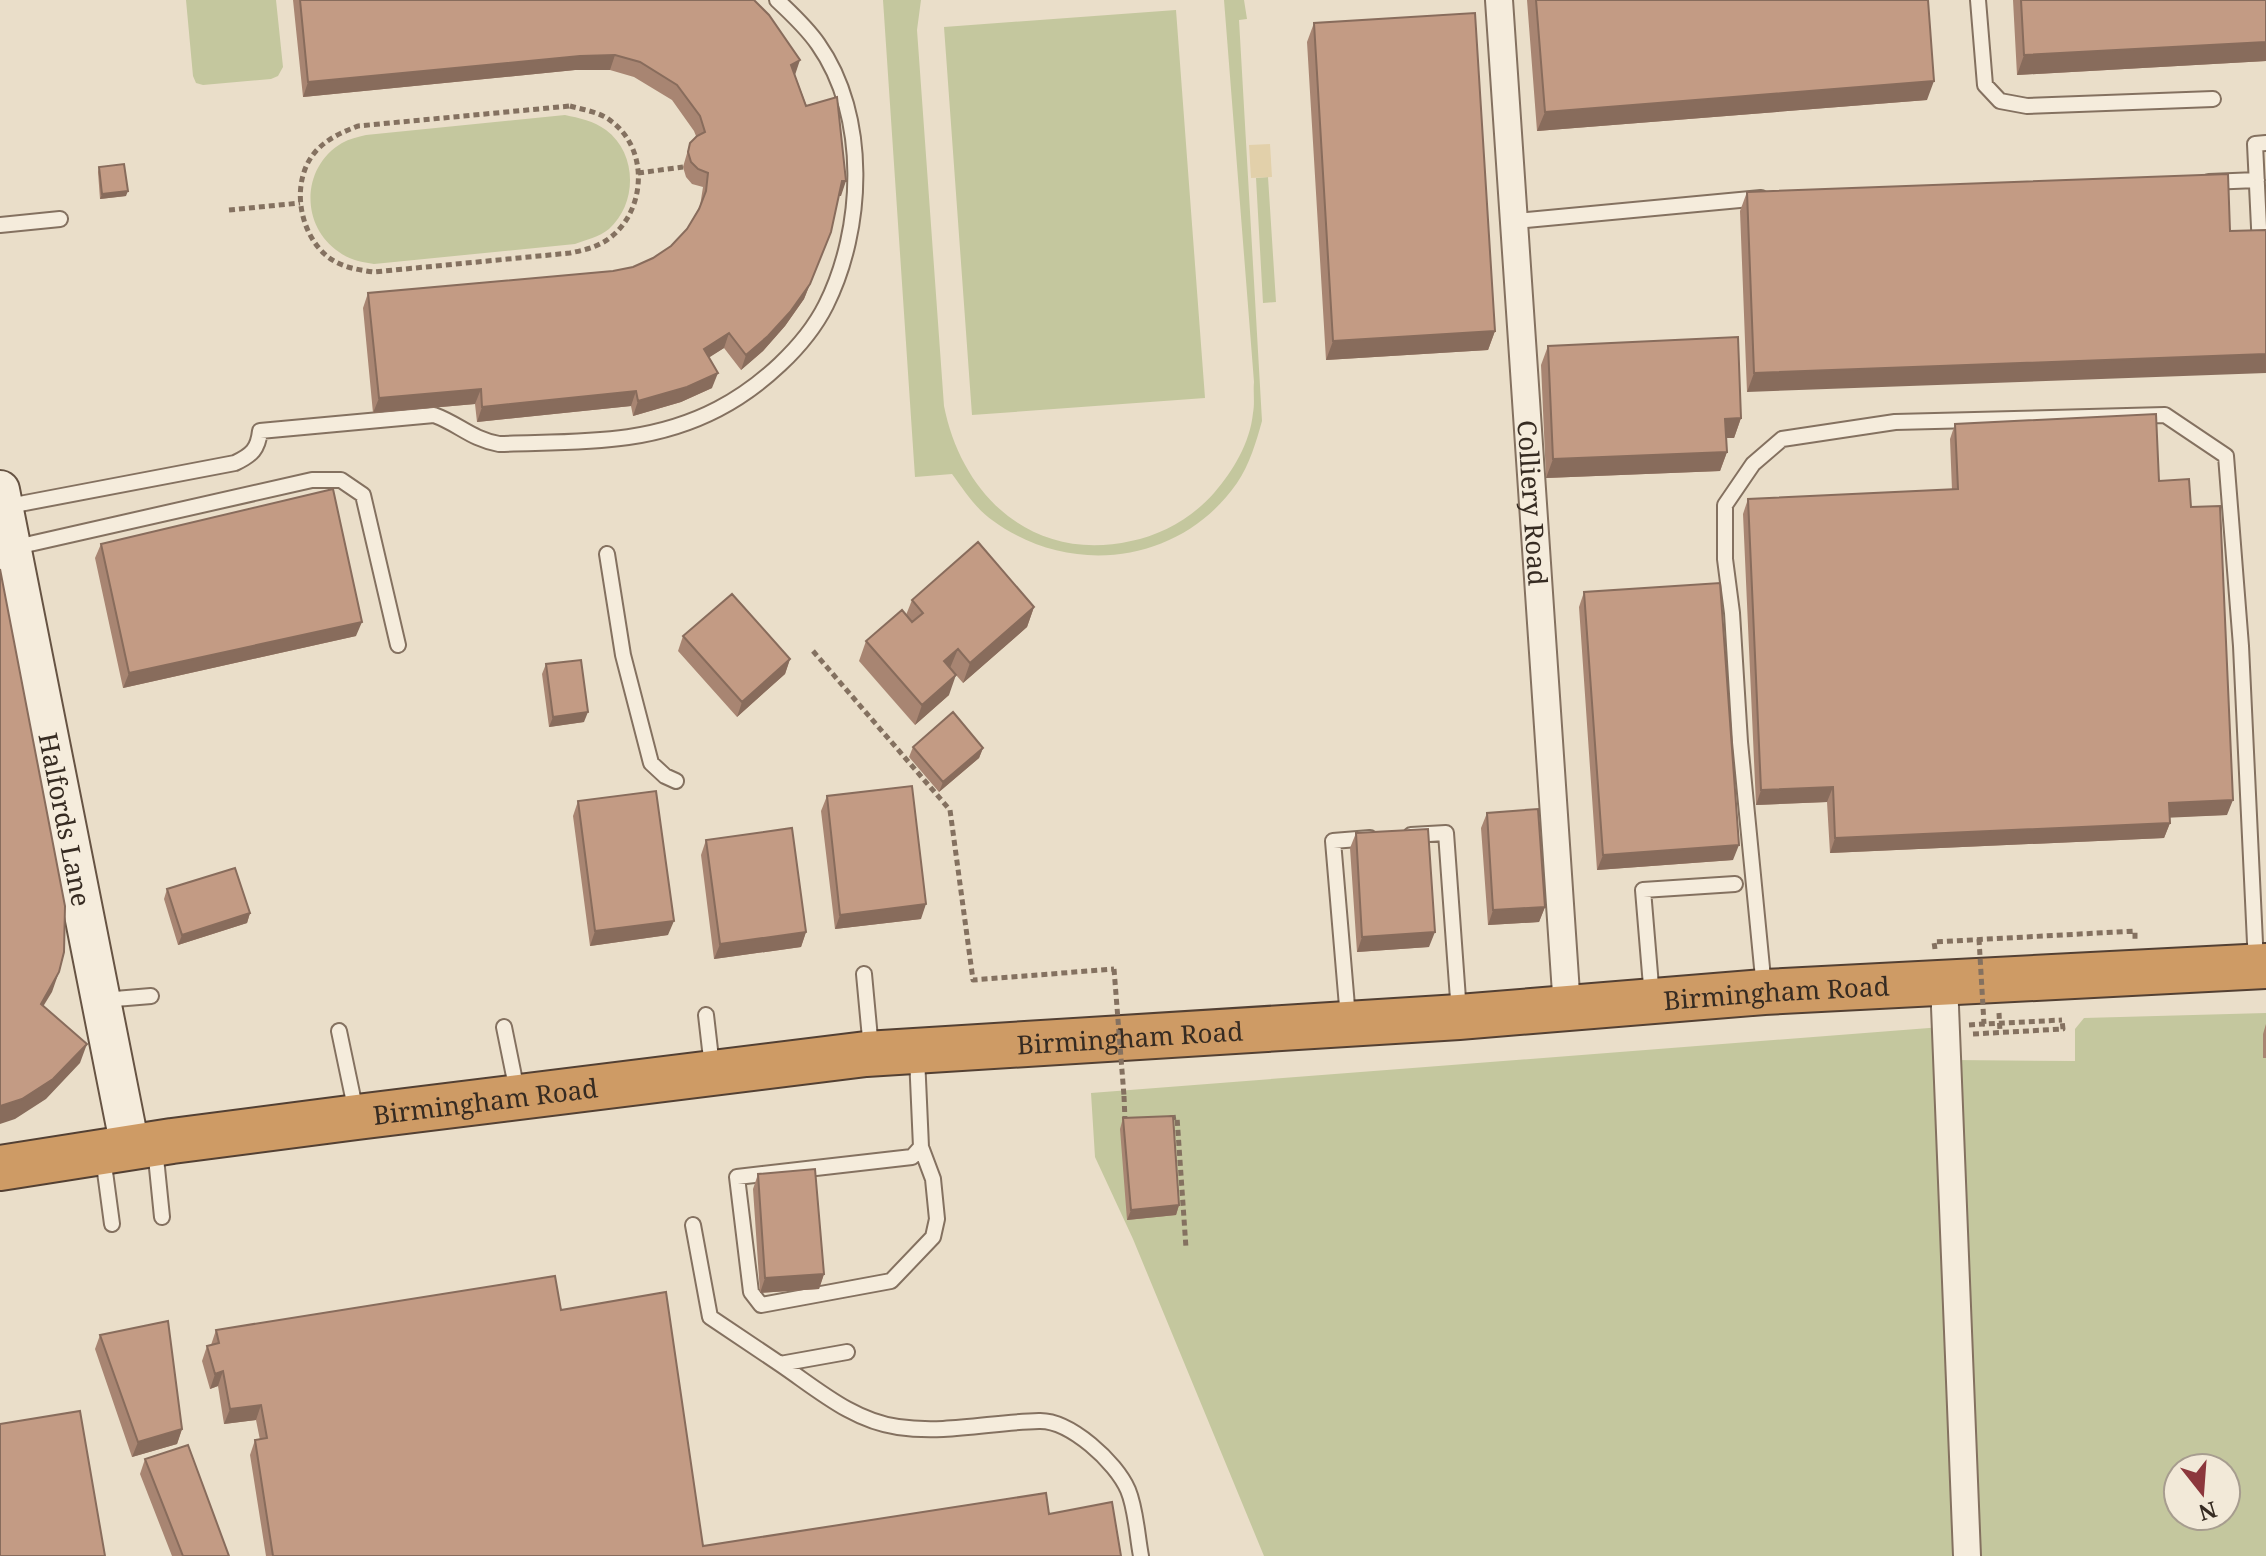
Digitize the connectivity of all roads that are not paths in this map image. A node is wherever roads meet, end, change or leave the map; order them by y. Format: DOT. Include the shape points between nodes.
graph roads {
  1 [pos="777,0"];
  2 [pos="1499,0"];
  3 [pos="1978,0"];
  4 [pos="2213,99"];
  5 [pos="2266,143"];
  6 [pos="2257,180"];
  7 [pos="2194,183"];
  8 [pos="1772,197"];
  9 [pos="60,219"];
  10 [pos="1516,221"];
  11 [pos="0,225"];
  12 [pos="2260,250"];
  13 [pos="2,498"];
  14 [pos="12,548"];
  15 [pos="607,554"];
  16 [pos="398,645"];
  17 [pos="676,781"];
  18 [pos="1735,884"];
  19 [pos="1945,962"];
  20 [pos="2261,967"];
  21 [pos="864,974"];
  22 [pos="1764,992"];
  23 [pos="151,996"];
  24 [pos="102,1000"];
  25 [pos="1652,1003"];
  26 [pos="1567,1008"];
  27 [pos="706,1015"];
  28 [pos="1459,1017"];
  29 [pos="1348,1024"];
  30 [pos="504,1027"];
  31 [pos="339,1031"];
  32 [pos="917,1053"];
  33 [pos="872,1055"];
  34 [pos="713,1071"];
  35 [pos="518,1096"];
  36 [pos="357,1117"];
  37 [pos="921,1147"];
  38 [pos="129,1148"];
  39 [pos="0,1168"];
  40 [pos="162,1217"];
  41 [pos="112,1224"];
  42 [pos="693,1225"];
  43 [pos="847,1352"];
  44 [pos="780,1364"];
  45 [pos="1141,1556"];
  46 [pos="1967,1556"];
  1 -- 13 [label="lane" via="819,44 837,80 851,124 857,170 853,214 843,262 825,307 798,345 766,376 720,408 678,427 622,440 499,444 481,441 434,415 260,431 258,446 235,463"];
  2 -- 10 [label="street, Colliery Road"];
  3 -- 4 [label="lane" via="1985,85 2000,101 2027,106"];
  5 -- 6 [label="lane" via="2255,144"];
  6 -- 7 [label="lane"];
  6 -- 12 [label="lane"];
  8 -- 10 [label="lane"];
  9 -- 11 [label="lane"];
  10 -- 26 [label="street, Colliery Road"];
  13 -- 14 [label="street, Halfords Lane"];
  14 -- 16 [label="lane" via="312,480 341,480 363,495"];
  14 -- 24 [label="street, Halfords Lane"];
  15 -- 17 [label="lane" via="623,655 651,763"];
  18 -- 25 [label="lane" via="1643,890"];
  19 -- 20 [label="highway, Birmingham Road"];
  19 -- 22 [label="highway, Birmingham Road"];
  19 -- 46 [label="street"];
  20 -- 22 [label="lane" via="2226,456 2165,415 1895,422 1782,439 1753,464 1725,505 1738,728"];
  21 -- 33 [label="lane"];
  22 -- 25 [label="highway, Birmingham Road"];
  23 -- 24 [label="lane"];
  24 -- 38 [label="street, Halfords Lane"];
  25 -- 26 [label="highway, Birmingham Road"];
  26 -- 28 [label="highway, Birmingham Road"];
  27 -- 34 [label="lane"];
  28 -- 29 [label="highway, Birmingham Road"];
  28 -- 29 [label="lane" via="1446,833 1333,841"];
  29 -- 32 [label="highway, Birmingham Road"];
  30 -- 35 [label="lane"];
  31 -- 36 [label="lane"];
  32 -- 33 [label="highway, Birmingham Road"];
  32 -- 37 [label="lane"];
  33 -- 34 [label="highway, Birmingham Road"];
  34 -- 35 [label="highway, Birmingham Road"];
  35 -- 36 [label="highway, Birmingham Road"];
  36 -- 38 [label="highway, Birmingham Road"];
  37 -- 37 [label="lane" via="912,1157 737,1177 751,1292 761,1305 891,1281 933,1237 933,1179"];
  38 -- 39 [label="highway, Birmingham Road"];
  38 -- 40 [label="lane"];
  38 -- 41 [label="lane"];
  42 -- 44 [label="lane" via="710,1317"];
  43 -- 44 [label="lane"];
  44 -- 45 [label="lane" via="847,1410 894,1427 935,1431 1043,1420 1066,1427 1118,1473 1129,1492"];
}
